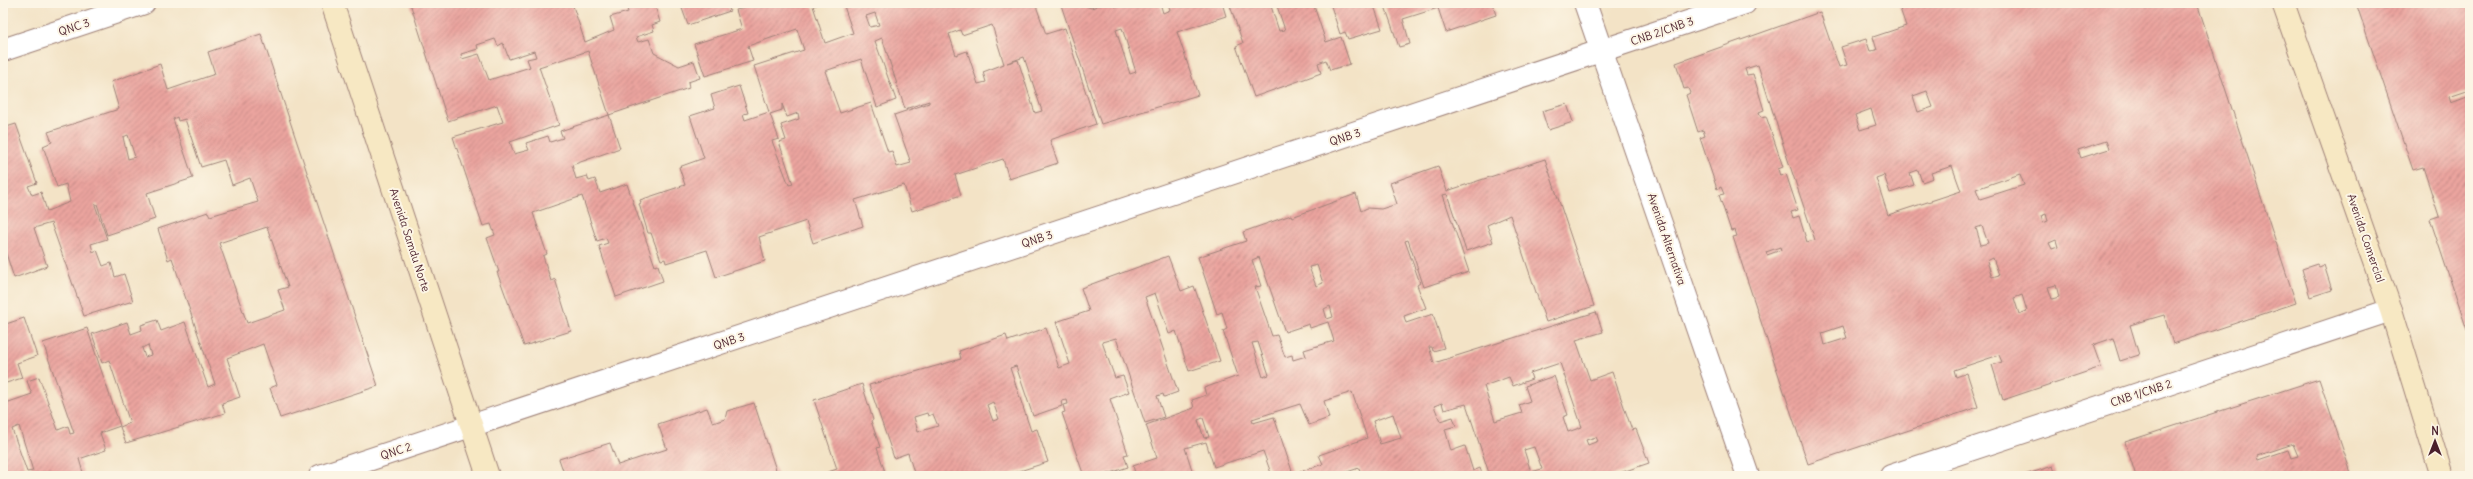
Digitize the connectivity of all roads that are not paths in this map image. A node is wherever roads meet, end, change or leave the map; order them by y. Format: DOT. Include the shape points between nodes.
graph roads {
  1 [pos="144,3"];
  2 [pos="332,3"];
  3 [pos="1585,3"];
  4 [pos="1745,3"];
  5 [pos="2283,3"];
  6 [pos="3,50"];
  7 [pos="1602,52"];
  8 [pos="2391,310"];
  9 [pos="472,426"];
  10 [pos="320,476"];
  11 [pos="488,476"];
  12 [pos="1748,476"];
  13 [pos="1891,476"];
  14 [pos="2442,476"];
  1 -- 6 [label="street, QNC 3"];
  2 -- 9 [label="main road, Avenida Samdu Norte"];
  3 -- 7 [label="street, Avenida Alternativa"];
  4 -- 7 [label="street, CNB 2/CNB 3"];
  5 -- 8 [label="main road, Avenida Comercial"];
  7 -- 9 [label="street, QNB 3"];
  7 -- 12 [label="street, Avenida Alternativa"];
  8 -- 13 [label="street, CNB 1/CNB 2"];
  8 -- 14 [label="main road, Avenida Comercial"];
  9 -- 10 [label="street, QNC 2"];
  9 -- 11 [label="main road, Avenida Samdu Norte"];
}
